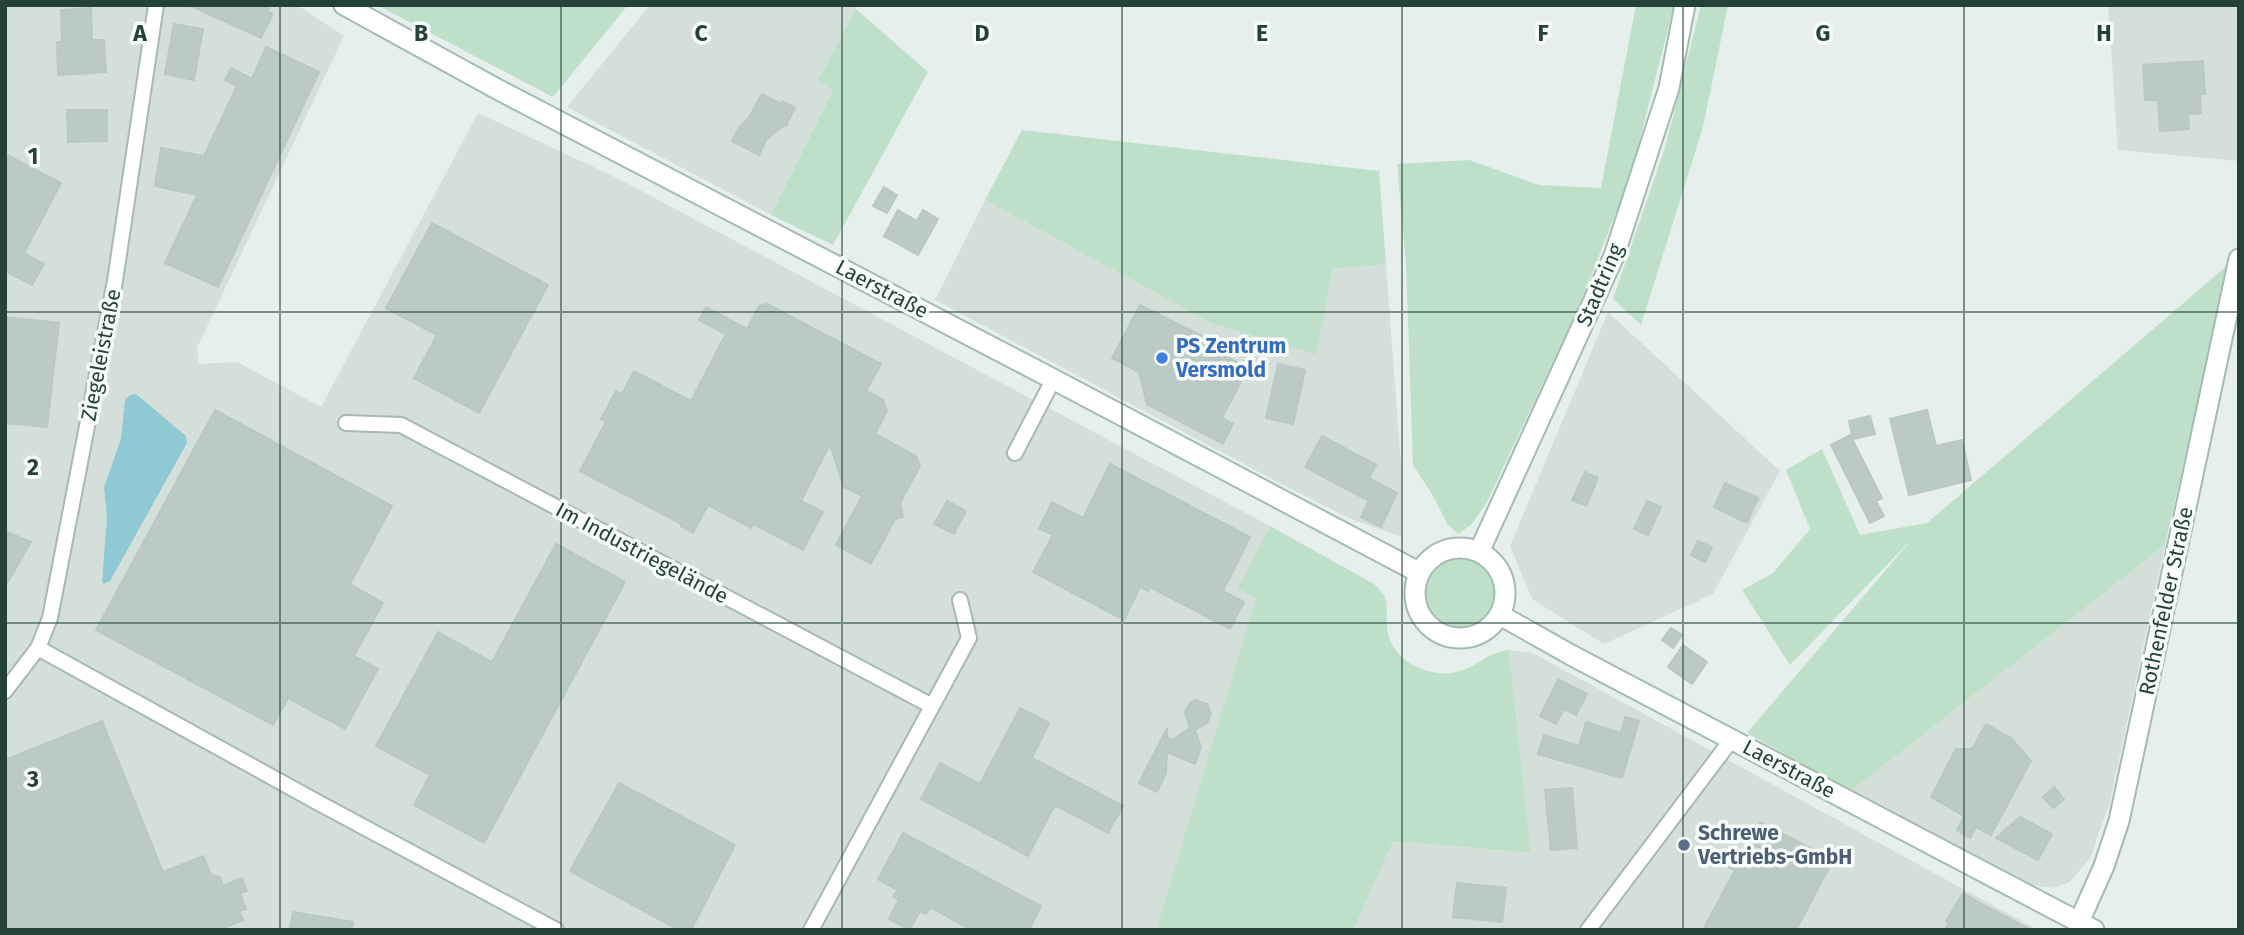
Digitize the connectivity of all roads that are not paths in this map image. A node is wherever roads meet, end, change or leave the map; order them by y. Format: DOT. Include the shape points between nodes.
graph roads {
  1 [pos="156,5"];
  2 [pos="344,5"];
  3 [pos="1685,5"];
  4 [pos="2239,259"];
  5 [pos="1053,380"];
  6 [pos="346,423"];
  7 [pos="1015,453"];
  8 [pos="1479,552"];
  9 [pos="1420,573"];
  10 [pos="960,600"];
  11 [pos="1500,615"];
  12 [pos="38,648"];
  13 [pos="5,691"];
  14 [pos="932,706"];
  15 [pos="1732,739"];
  16 [pos="2086,926"];
  17 [pos="556,930"];
  18 [pos="811,930"];
  19 [pos="1588,930"];
  1 -- 12 [label="street, Ziegeleistraße" via="115,281 50,618"];
  2 -- 5 [label="main road, Laerstraße"];
  3 -- 8 [label="main road, Stadtring" via="1669,88 1614,257"];
  4 -- 16 [label="main road, Rothenfelder Straße" via="2119,821"];
  5 -- 7 [label="street"];
  5 -- 9 [label="main road, Laerstraße"];
  6 -- 14 [label="street, Im Industriegelände" via="401,425"];
  8 -- 9 [label="main road" via="1452,548 1434,557"];
  8 -- 11 [label="main road" via="1504,580 1506,598"];
  9 -- 11 [label="main road" via="1415,588 1417,604 1433,629 1457,638 1482,632"];
  10 -- 14 [label="street" via="969,638"];
  11 -- 15 [label="main road, Laerstraße"];
  12 -- 13 [label="street, Ziegeleistraße"];
  12 -- 17 [label="street"];
  14 -- 18 [label="street"];
  15 -- 16 [label="main road, Laerstraße"];
  15 -- 19 [label="street"];
}
